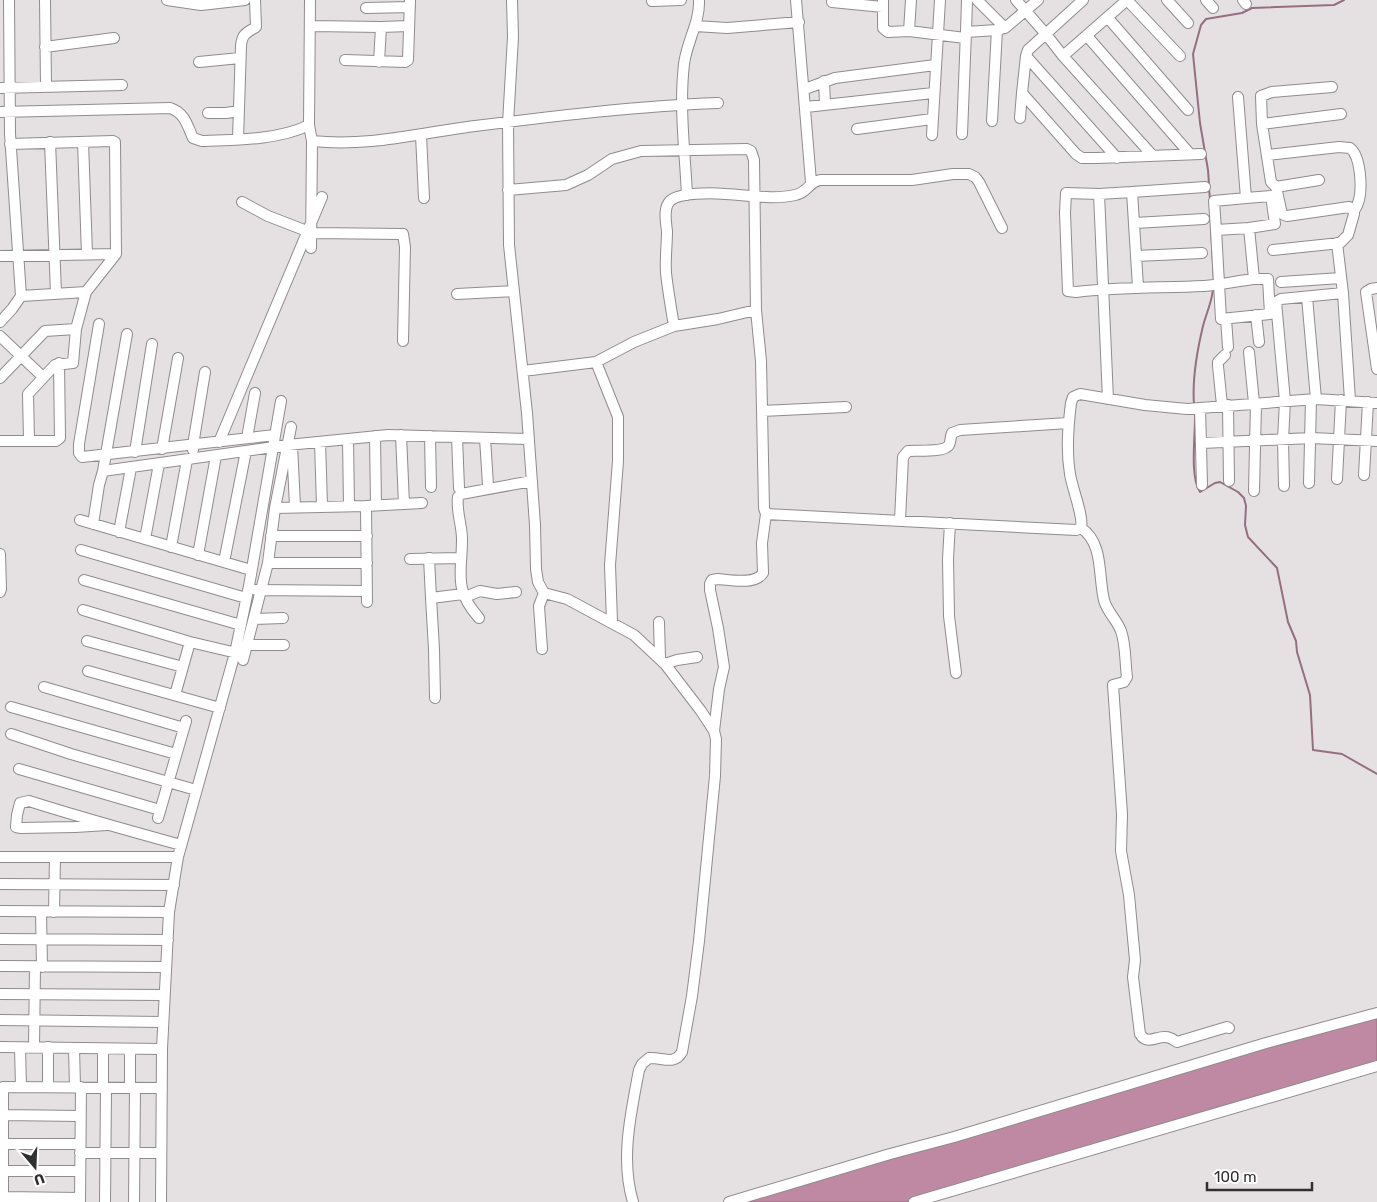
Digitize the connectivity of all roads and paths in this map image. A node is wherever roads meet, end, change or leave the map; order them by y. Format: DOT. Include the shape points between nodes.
graph roads {
  1 [pos="9,0"];
  2 [pos="44,0"];
  3 [pos="167,0"];
  4 [pos="245,0"];
  5 [pos="255,0"];
  6 [pos="310,0"];
  7 [pos="512,0"];
  8 [pos="682,0"];
  9 [pos="699,0"];
  10 [pos="796,0"];
  11 [pos="911,0"];
  12 [pos="940,0"];
  13 [pos="968,0"];
  14 [pos="977,0"];
  15 [pos="1016,0"];
  16 [pos="1038,0"];
  17 [pos="1083,0"];
  18 [pos="1167,0"];
  19 [pos="652,1"];
  20 [pos="832,2"];
  21 [pos="410,3"];
  22 [pos="883,4"];
  23 [pos="366,8"];
  24 [pos="1026,11"];
  25 [pos="1108,18"];
  26 [pos="799,22"];
  27 [pos="1188,23"];
  28 [pos="311,26"];
  29 [pos="409,26"];
  30 [pos="695,26"];
  31 [pos="381,27"];
  32 [pos="1001,29"];
  33 [pos="909,32"];
  34 [pos="1046,33"];
  35 [pos="937,35"];
  36 [pos="965,35"];
  37 [pos="1087,36"];
  38 [pos="114,38"];
  39 [pos="46,47"];
  40 [pos="1026,56"];
  41 [pos="1063,56"];
  42 [pos="1180,56"];
  43 [pos="240,58"];
  44 [pos="345,60"];
  45 [pos="199,62"];
  46 [pos="379,62"];
  47 [pos="935,65"];
  48 [pos="824,81"];
  49 [pos="122,85"];
  50 [pos="46,86"];
  51 [pos="1332,87"];
  52 [pos="5,88"];
  53 [pos="805,88"];
  54 [pos="933,93"];
  55 [pos="1022,93"];
  56 [pos="1238,97"];
  57 [pos="718,103"];
  58 [pos="825,104"];
  59 [pos="682,105"];
  60 [pos="806,107"];
  61 [pos="1188,110"];
  62 [pos="239,111"];
  63 [pos="5,112"];
  64 [pos="208,113"];
  65 [pos="1341,114"];
  66 [pos="1020,118"];
  67 [pos="932,119"];
  68 [pos="992,121"];
  69 [pos="508,123"];
  70 [pos="1262,124"];
  71 [pos="310,125"];
  72 [pos="857,129"];
  73 [pos="962,134"];
  74 [pos="421,135"];
  75 [pos="932,135"];
  76 [pos="7,138"];
  77 [pos="238,139"];
  78 [pos="312,141"];
  79 [pos="50,142"];
  80 [pos="83,142"];
  81 [pos="685,150"];
  82 [pos="1267,155"];
  83 [pos="1153,156"];
  84 [pos="1117,158"];
  85 [pos="1319,180"];
  86 [pos="811,182"];
  87 [pos="1205,187"];
  88 [pos="1276,187"];
  89 [pos="508,190"];
  90 [pos="1132,192"];
  91 [pos="1099,194"];
  92 [pos="687,195"];
  93 [pos="755,196"];
  94 [pos="322,197"];
  95 [pos="424,198"];
  96 [pos="1246,198"];
  97 [pos="242,202"];
  98 [pos="1354,211"];
  99 [pos="1204,219"];
  100 [pos="1135,223"];
  101 [pos="1002,228"];
  102 [pos="1249,228"];
  103 [pos="1216,230"];
  104 [pos="312,234"];
  105 [pos="1337,244"];
  106 [pos="311,248"];
  107 [pos="1273,250"];
  108 [pos="1202,253"];
  109 [pos="87,254"];
  110 [pos="116,254"];
  111 [pos="54,255"];
  112 [pos="0,256"];
  113 [pos="18,256"];
  114 [pos="1136,256"];
  115 [pos="1341,278"];
  116 [pos="1254,279"];
  117 [pos="1280,282"];
  118 [pos="1215,284"];
  119 [pos="1138,287"];
  120 [pos="1377,288"];
  121 [pos="1102,289"];
  122 [pos="514,291"];
  123 [pos="86,292"];
  124 [pos="56,293"];
  125 [pos="457,294"];
  126 [pos="1343,294"];
  127 [pos="20,296"];
  128 [pos="1307,297"];
  129 [pos="756,310"];
  130 [pos="1256,316"];
  131 [pos="1226,318"];
  132 [pos="0,322"];
  133 [pos="99,324"];
  134 [pos="674,326"];
  135 [pos="76,329"];
  136 [pos="127,334"];
  137 [pos="0,336"];
  138 [pos="403,341"];
  139 [pos="1259,342"];
  140 [pos="152,344"];
  141 [pos="1248,352"];
  142 [pos="21,355"];
  143 [pos="178,358"];
  144 [pos="596,362"];
  145 [pos="59,363"];
  146 [pos="1377,369"];
  147 [pos="523,371"];
  148 [pos="205,372"];
  149 [pos="43,377"];
  150 [pos="0,378"];
  151 [pos="255,393"];
  152 [pos="1108,399"];
  153 [pos="1314,399"];
  154 [pos="1346,400"];
  155 [pos="282,401"];
  156 [pos="1285,401"];
  157 [pos="1255,403"];
  158 [pos="1373,403"];
  159 [pos="1225,405"];
  160 [pos="846,406"];
  161 [pos="1196,408"];
  162 [pos="762,411"];
  163 [pos="1068,423"];
  164 [pos="291,426"];
  165 [pos="275,435"];
  166 [pos="375,436"];
  167 [pos="401,436"];
  168 [pos="430,436"];
  169 [pos="457,437"];
  170 [pos="247,438"];
  171 [pos="485,438"];
  172 [pos="1311,438"];
  173 [pos="348,439"];
  174 [pos="529,439"];
  175 [pos="1339,439"];
  176 [pos="29,440"];
  177 [pos="1256,440"];
  178 [pos="1283,440"];
  179 [pos="1372,441"];
  180 [pos="0,442"];
  181 [pos="219,442"];
  182 [pos="320,442"];
  183 [pos="1229,442"];
  184 [pos="1202,443"];
  185 [pos="193,445"];
  186 [pos="290,445"];
  187 [pos="272,447"];
  188 [pos="162,449"];
  189 [pos="246,451"];
  190 [pos="135,452"];
  191 [pos="106,455"];
  192 [pos="216,456"];
  193 [pos="191,459"];
  194 [pos="159,464"];
  195 [pos="131,468"];
  196 [pos="103,471"];
  197 [pos="1364,475"];
  198 [pos="1337,479"];
  199 [pos="1229,480"];
  200 [pos="532,481"];
  201 [pos="1309,483"];
  202 [pos="488,485"];
  203 [pos="1202,485"];
  204 [pos="1284,486"];
  205 [pos="431,488"];
  206 [pos="459,488"];
  207 [pos="1254,490"];
  208 [pos="422,503"];
  209 [pos="404,504"];
  210 [pos="295,506"];
  211 [pos="322,506"];
  212 [pos="349,506"];
  213 [pos="371,506"];
  214 [pos="275,508"];
  215 [pos="766,514"];
  216 [pos="80,520"];
  217 [pos="900,520"];
  218 [pos="950,523"];
  219 [pos="93,524"];
  220 [pos="1081,528"];
  221 [pos="119,532"];
  222 [pos="271,536"];
  223 [pos="367,536"];
  224 [pos="145,539"];
  225 [pos="172,547"];
  226 [pos="81,550"];
  227 [pos="0,554"];
  228 [pos="198,555"];
  229 [pos="430,558"];
  230 [pos="460,558"];
  231 [pos="410,559"];
  232 [pos="224,562"];
  233 [pos="268,563"];
  234 [pos="367,563"];
  235 [pos="251,570"];
  236 [pos="84,580"];
  237 [pos="261,590"];
  238 [pos="367,591"];
  239 [pos="0,592"];
  240 [pos="516,592"];
  241 [pos="544,593"];
  242 [pos="247,594"];
  243 [pos="464,595"];
  244 [pos="430,598"];
  245 [pos="367,602"];
  246 [pos="83,610"];
  247 [pos="283,618"];
  248 [pos="479,618"];
  249 [pos="254,619"];
  250 [pos="612,622"];
  251 [pos="659,622"];
  252 [pos="241,625"];
  253 [pos="87,641"];
  254 [pos="190,642"];
  255 [pos="284,645"];
  256 [pos="542,649"];
  257 [pos="242,653"];
  258 [pos="697,657"];
  259 [pos="662,662"];
  260 [pos="183,667"];
  261 [pos="88,671"];
  262 [pos="956,673"];
  263 [pos="44,687"];
  264 [pos="175,695"];
  265 [pos="435,698"];
  266 [pos="11,707"];
  267 [pos="220,708"];
  268 [pos="714,731"];
  269 [pos="11,734"];
  270 [pos="176,754"];
  271 [pos="19,769"];
  272 [pos="168,782"];
  273 [pos="196,790"];
  274 [pos="106,824"];
  275 [pos="180,845"];
  276 [pos="0,857"];
  277 [pos="55,857"];
  278 [pos="178,857"];
  279 [pos="0,884"];
  280 [pos="55,885"];
  281 [pos="174,885"];
  282 [pos="0,911"];
  283 [pos="42,912"];
  284 [pos="54,912"];
  285 [pos="169,912"];
  286 [pos="0,939"];
  287 [pos="42,939"];
  288 [pos="168,940"];
  289 [pos="0,966"];
  290 [pos="38,967"];
  291 [pos="166,967"];
  292 [pos="0,994"];
  293 [pos="35,994"];
  294 [pos="164,995"];
  295 [pos="1377,1013"];
  296 [pos="0,1020"];
  297 [pos="34,1021"];
  298 [pos="163,1022"];
  299 [pos="1229,1028"];
  300 [pos="0,1047"];
  301 [pos="34,1047"];
  302 [pos="48,1047"];
  303 [pos="20,1048"];
  304 [pos="74,1048"];
  305 [pos="104,1049"];
  306 [pos="162,1049"];
  307 [pos="130,1050"];
  308 [pos="1377,1066"];
  309 [pos="21,1087"];
  310 [pos="48,1087"];
  311 [pos="78,1087"];
  312 [pos="104,1088"];
  313 [pos="132,1088"];
  314 [pos="162,1088"];
  315 [pos="3,1115"];
  316 [pos="80,1116"];
  317 [pos="3,1144"];
  318 [pos="80,1148"];
  319 [pos="106,1153"];
  320 [pos="134,1153"];
  321 [pos="161,1153"];
  322 [pos="3,1171"];
  323 [pos="80,1171"];
  324 [pos="3,1200"];
  325 [pos="80,1200"];
  326 [pos="105,1202"];
  327 [pos="134,1202"];
  328 [pos="161,1202"];
  329 [pos="633,1202"];
  330 [pos="729,1202"];
  331 [pos="914,1202"];
  1 -- 52 [label="street"];
  2 -- 39 [label="street"];
  3 -- 4 [label="street" via="201,4"];
  5 -- 43 [label="street" via="256,27 243,36"];
  6 -- 28 [label="street"];
  7 -- 69 [label="street"];
  8 -- 19 [label="street"];
  9 -- 30 [label="street"];
  10 -- 26 [label="street"];
  11 -- 33 [label="street"];
  12 -- 35 [label="street"];
  13 -- 36 [label="street"];
  14 -- 32 [label="street"];
  15 -- 24 [label="street"];
  16 -- 24 [label="street"];
  17 -- 34 [label="street"];
  18 -- 27 [label="street"];
  20 -- 22 [label="street"];
  21 -- 23 [label="street"];
  21 -- 29 [label="street"];
  22 -- 33 [label="street" via="884,28 888,32"];
  24 -- 32 [label="street"];
  24 -- 34 [label="street"];
  25 -- 37 [label="street"];
  25 -- 42 [label="street" via="1127,0"];
  25 -- 61 [label="street"];
  26 -- 30 [label="street" via="727,28"];
  26 -- 53 [label="street"];
  28 -- 31 [label="street"];
  28 -- 71 [label="street"];
  29 -- 31 [label="street"];
  29 -- 46 [label="street" via="408,60 402,63"];
  30 -- 59 [label="street" via="684,63"];
  31 -- 46 [label="street"];
  32 -- 36 [label="street"];
  32 -- 68 [label="street"];
  33 -- 35 [label="street"];
  34 -- 40 [label="street"];
  34 -- 41 [label="street"];
  35 -- 36 [label="street"];
  35 -- 47 [label="street"];
  36 -- 73 [label="street"];
  37 -- 41 [label="street"];
  37 -- 83 [label="street" via="1195,154"];
  38 -- 39 [label="street"];
  39 -- 50 [label="street"];
  40 -- 55 [label="street"];
  40 -- 84 [label="street"];
  41 -- 83 [label="street"];
  43 -- 45 [label="street"];
  43 -- 62 [label="street"];
  44 -- 46 [label="street"];
  47 -- 48 [label="street"];
  47 -- 54 [label="street"];
  48 -- 53 [label="street"];
  48 -- 58 [label="street"];
  49 -- 50 [label="street"];
  50 -- 52 [label="street"];
  51 -- 70 [label="street" via="1265,93 1261,96"];
  52 -- 63 [label="street"];
  53 -- 60 [label="street"];
  54 -- 58 [label="street"];
  54 -- 67 [label="street"];
  55 -- 66 [label="street"];
  55 -- 84 [label="street" via="1076,154 1082,158"];
  56 -- 96 [label="street"];
  57 -- 59 [label="street"];
  58 -- 60 [label="street"];
  59 -- 69 [label="street"];
  59 -- 81 [label="street"];
  60 -- 86 [label="street"];
  62 -- 64 [label="street"];
  62 -- 77 [label="street"];
  63 -- 76 [label="street"];
  63 -- 77 [label="street" via="170,108 180,112 195,140"];
  65 -- 70 [label="street"];
  67 -- 72 [label="street"];
  67 -- 75 [label="street"];
  69 -- 74 [label="street"];
  69 -- 89 [label="street"];
  70 -- 82 [label="street"];
  71 -- 77 [label="street" via="298,131"];
  71 -- 78 [label="street"];
  74 -- 78 [label="street" via="353,143"];
  74 -- 95 [label="street"];
  76 -- 79 [label="street"];
  76 -- 113 [label="street"];
  78 -- 104 [label="street"];
  79 -- 80 [label="street"];
  79 -- 111 [label="street"];
  80 -- 109 [label="street"];
  80 -- 110 [label="street" via="112,141 116,144"];
  81 -- 89 [label="street" via="636,152 612,159 588,175 566,184"];
  81 -- 92 [label="street"];
  81 -- 93 [label="street" via="748,149 754,160"];
  82 -- 88 [label="street" via="1270,179"];
  82 -- 98 [label="street" via="1350,148 1357,156 1360,182 1359,200"];
  83 -- 84 [label="street"];
  85 -- 88 [label="street"];
  86 -- 93 [label="street" via="804,192 794,196"];
  86 -- 101 [label="street" via="912,180 969,174 979,182"];
  87 -- 90 [label="street"];
  88 -- 98 [label="street" via="1282,214 1287,216 1349,208"];
  89 -- 122 [label="street"];
  90 -- 91 [label="street"];
  90 -- 100 [label="street"];
  91 -- 121 [label="street"];
  91 -- 121 [label="street" via="1066,193 1065,214 1068,291"];
  92 -- 93 [label="street"];
  92 -- 134 [label="street" via="669,201 666,206 666,274"];
  93 -- 129 [label="street"];
  94 -- 181 [label="street"];
  96 -- 102 [label="street" via="1271,196 1275,224"];
  96 -- 103 [label="street" via="1214,201"];
  97 -- 104 [label="street"];
  98 -- 105 [label="street" via="1346,239"];
  99 -- 100 [label="street"];
  100 -- 114 [label="street"];
  102 -- 103 [label="street"];
  102 -- 116 [label="street"];
  103 -- 118 [label="street"];
  104 -- 106 [label="street"];
  104 -- 138 [label="street" via="403,234"];
  105 -- 107 [label="street"];
  105 -- 115 [label="street"];
  108 -- 114 [label="street"];
  109 -- 110 [label="street"];
  109 -- 111 [label="street"];
  110 -- 123 [label="street"];
  111 -- 113 [label="street"];
  111 -- 124 [label="street"];
  112 -- 113 [label="street"];
  113 -- 127 [label="street"];
  114 -- 119 [label="street"];
  115 -- 117 [label="street"];
  115 -- 126 [label="street"];
  116 -- 118 [label="street"];
  116 -- 130 [label="street" via="1268,279 1270,314"];
  118 -- 119 [label="street"];
  118 -- 131 [label="street" via="1221,319"];
  119 -- 121 [label="street"];
  120 -- 146 [label="street" via="1366,292"];
  121 -- 152 [label="street"];
  122 -- 125 [label="street"];
  122 -- 147 [label="street"];
  123 -- 124 [label="street"];
  123 -- 135 [label="street"];
  124 -- 127 [label="street"];
  126 -- 128 [label="street"];
  126 -- 154 [label="street"];
  127 -- 132 [label="street"];
  128 -- 153 [label="street"];
  128 -- 156 [label="street" via="1276,302"];
  129 -- 134 [label="street"];
  129 -- 162 [label="street"];
  130 -- 131 [label="street"];
  130 -- 139 [label="street"];
  131 -- 159 [label="street" via="1226,351 1218,362"];
  133 -- 191 [label="street" via="79,453 82,456"];
  134 -- 144 [label="street" via="642,338"];
  135 -- 142 [label="street" via="45,331"];
  135 -- 145 [label="street" via="74,363"];
  136 -- 191 [label="street"];
  137 -- 142 [label="street"];
  140 -- 190 [label="street"];
  141 -- 157 [label="street"];
  142 -- 149 [label="street"];
  142 -- 150 [label="street"];
  143 -- 188 [label="street"];
  144 -- 147 [label="street"];
  144 -- 250 [label="street" via="618,417 610,565"];
  145 -- 149 [label="street"];
  145 -- 176 [label="street" via="60,438"];
  147 -- 174 [label="street"];
  148 -- 185 [label="street"];
  149 -- 176 [label="street" via="28,394"];
  151 -- 170 [label="street"];
  152 -- 161 [label="street"];
  152 -- 163 [label="street" via="1080,394 1073,397"];
  153 -- 154 [label="street"];
  153 -- 156 [label="street"];
  153 -- 172 [label="street"];
  154 -- 158 [label="street"];
  154 -- 175 [label="street"];
  155 -- 165 [label="street"];
  156 -- 157 [label="street"];
  156 -- 178 [label="street"];
  157 -- 159 [label="street"];
  157 -- 177 [label="street"];
  158 -- 179 [label="street"];
  159 -- 161 [label="street"];
  159 -- 183 [label="street"];
  160 -- 162 [label="street"];
  161 -- 184 [label="street"];
  162 -- 215 [label="street"];
  163 -- 217 [label="street" via="960,430 952,433 946,448 908,451 904,457"];
  163 -- 220 [label="street" via="1070,475"];
  164 -- 186 [label="street"];
  165 -- 170 [label="street"];
  165 -- 187 [label="street"];
  166 -- 167 [label="street"];
  166 -- 173 [label="street"];
  166 -- 213 [label="street"];
  167 -- 168 [label="street"];
  167 -- 209 [label="street"];
  168 -- 169 [label="street"];
  168 -- 205 [label="street"];
  169 -- 171 [label="street"];
  169 -- 206 [label="street"];
  170 -- 181 [label="street"];
  171 -- 174 [label="street"];
  171 -- 202 [label="street"];
  172 -- 175 [label="street"];
  172 -- 178 [label="street"];
  172 -- 201 [label="street"];
  173 -- 182 [label="street"];
  173 -- 212 [label="street"];
  174 -- 200 [label="street"];
  175 -- 179 [label="street"];
  175 -- 198 [label="street"];
  176 -- 180 [label="street"];
  177 -- 178 [label="street"];
  177 -- 183 [label="street"];
  177 -- 207 [label="street"];
  178 -- 204 [label="street"];
  179 -- 197 [label="street"];
  181 -- 185 [label="street"];
  182 -- 186 [label="street"];
  182 -- 211 [label="street"];
  183 -- 184 [label="street"];
  183 -- 199 [label="street"];
  184 -- 203 [label="street"];
  185 -- 188 [label="street"];
  185 -- 193 [label="street"];
  186 -- 187 [label="street"];
  186 -- 210 [label="street"];
  186 -- 214 [label="street"];
  187 -- 189 [label="street"];
  187 -- 235 [label="street"];
  188 -- 190 [label="street"];
  189 -- 192 [label="street"];
  189 -- 232 [label="street"];
  190 -- 191 [label="street"];
  191 -- 196 [label="street"];
  192 -- 193 [label="street"];
  192 -- 228 [label="street"];
  193 -- 194 [label="street"];
  193 -- 225 [label="street"];
  194 -- 195 [label="street"];
  194 -- 224 [label="street"];
  195 -- 196 [label="street"];
  195 -- 221 [label="street"];
  196 -- 219 [label="street"];
  200 -- 230 [label="street" via="458,497 462,537"];
  200 -- 241 [label="street" via="537,576"];
  208 -- 209 [label="street"];
  209 -- 213 [label="street"];
  210 -- 211 [label="street"];
  210 -- 214 [label="street"];
  211 -- 212 [label="street"];
  212 -- 213 [label="street"];
  213 -- 223 [label="street"];
  214 -- 222 [label="street"];
  215 -- 217 [label="street"];
  215 -- 268 [label="street" via="761,576 754,580 718,579 710,584 724,667"];
  216 -- 219 [label="street"];
  217 -- 218 [label="street"];
  218 -- 220 [label="street"];
  218 -- 262 [label="street" via="950,616"];
  219 -- 221 [label="street"];
  220 -- 299 [label="street" via="1093,540 1104,600 1122,633 1127,677 1124,682 1113,685 1122,814 1121,851 1129,895 1140,1034 1147,1040 1168,1037 1177,1042"];
  221 -- 224 [label="street"];
  222 -- 223 [label="street"];
  222 -- 233 [label="street"];
  223 -- 234 [label="street"];
  224 -- 225 [label="street"];
  225 -- 228 [label="street"];
  226 -- 242 [label="street"];
  227 -- 239 [label="street"];
  228 -- 232 [label="street"];
  229 -- 230 [label="street"];
  229 -- 231 [label="street"];
  229 -- 244 [label="street"];
  230 -- 243 [label="street"];
  232 -- 235 [label="street"];
  233 -- 234 [label="street"];
  233 -- 237 [label="street"];
  234 -- 238 [label="street"];
  235 -- 242 [label="street"];
  236 -- 252 [label="street"];
  237 -- 238 [label="street"];
  237 -- 242 [label="street"];
  237 -- 249 [label="street"];
  238 -- 245 [label="street"];
  240 -- 243 [label="street"];
  241 -- 250 [label="street" via="567,599"];
  241 -- 256 [label="street" via="539,606"];
  242 -- 252 [label="street"];
  243 -- 244 [label="street"];
  243 -- 248 [label="street"];
  244 -- 265 [label="street"];
  246 -- 254 [label="street"];
  247 -- 249 [label="street"];
  249 -- 257 [label="street"];
  250 -- 259 [label="street" via="634,635"];
  251 -- 259 [label="street"];
  252 -- 257 [label="street"];
  253 -- 260 [label="street"];
  254 -- 257 [label="street"];
  254 -- 260 [label="street"];
  255 -- 257 [label="street"];
  257 -- 267 [label="street"];
  258 -- 259 [label="street"];
  259 -- 268 [label="street"];
  260 -- 264 [label="street"];
  261 -- 264 [label="street"];
  263 -- 270 [label="street" via="185,724"];
  264 -- 267 [label="street"];
  266 -- 270 [label="street"];
  267 -- 273 [label="street"];
  268 -- 329 [label="street" via="715,776 692,996 678,1059 649,1058 639,1070 629,1128 627,1168"];
  269 -- 272 [label="street"];
  270 -- 272 [label="street"];
  271 -- 272 [label="street" via="159,814"];
  272 -- 273 [label="street"];
  273 -- 275 [label="street"];
  274 -- 274 [label="street" via="29,800 20,803 16,815 16,827 21,828 75,828"];
  274 -- 275 [label="street"];
  275 -- 278 [label="street"];
  276 -- 277 [label="street"];
  277 -- 278 [label="street"];
  277 -- 280 [label="street"];
  278 -- 281 [label="street"];
  279 -- 280 [label="street"];
  280 -- 281 [label="street"];
  280 -- 284 [label="street"];
  281 -- 285 [label="street"];
  282 -- 283 [label="street"];
  283 -- 284 [label="street"];
  283 -- 287 [label="street"];
  284 -- 285 [label="street"];
  285 -- 288 [label="street"];
  286 -- 287 [label="street"];
  287 -- 288 [label="street"];
  287 -- 290 [label="street"];
  288 -- 291 [label="street"];
  289 -- 290 [label="street"];
  290 -- 291 [label="street"];
  290 -- 293 [label="street"];
  291 -- 294 [label="street"];
  292 -- 293 [label="street"];
  293 -- 294 [label="street"];
  293 -- 297 [label="street"];
  294 -- 298 [label="street"];
  295 -- 330 [label="street"];
  296 -- 297 [label="street"];
  297 -- 298 [label="street"];
  297 -- 301 [label="street"];
  298 -- 306 [label="street"];
  300 -- 303 [label="street"];
  301 -- 302 [label="street"];
  301 -- 303 [label="street"];
  302 -- 304 [label="street"];
  302 -- 310 [label="street"];
  303 -- 309 [label="street"];
  304 -- 305 [label="street"];
  304 -- 311 [label="street"];
  305 -- 307 [label="street"];
  305 -- 312 [label="street"];
  306 -- 307 [label="street"];
  306 -- 314 [label="street"];
  307 -- 313 [label="street"];
  308 -- 331 [label="street"];
  309 -- 310 [label="street"];
  309 -- 315 [label="street" via="4,1087"];
  310 -- 311 [label="street"];
  311 -- 312 [label="street"];
  311 -- 316 [label="street"];
  312 -- 313 [label="street"];
  312 -- 319 [label="street"];
  313 -- 314 [label="street"];
  313 -- 320 [label="street"];
  314 -- 321 [label="street"];
  315 -- 316 [label="street"];
  315 -- 317 [label="street"];
  316 -- 318 [label="street"];
  317 -- 318 [label="street"];
  317 -- 322 [label="street"];
  318 -- 319 [label="street"];
  318 -- 323 [label="street"];
  319 -- 320 [label="street"];
  319 -- 326 [label="street"];
  320 -- 321 [label="street"];
  320 -- 327 [label="street"];
  321 -- 328 [label="street"];
  322 -- 323 [label="street"];
  322 -- 324 [label="street"];
  323 -- 325 [label="street"];
  324 -- 325 [label="street"];
}
